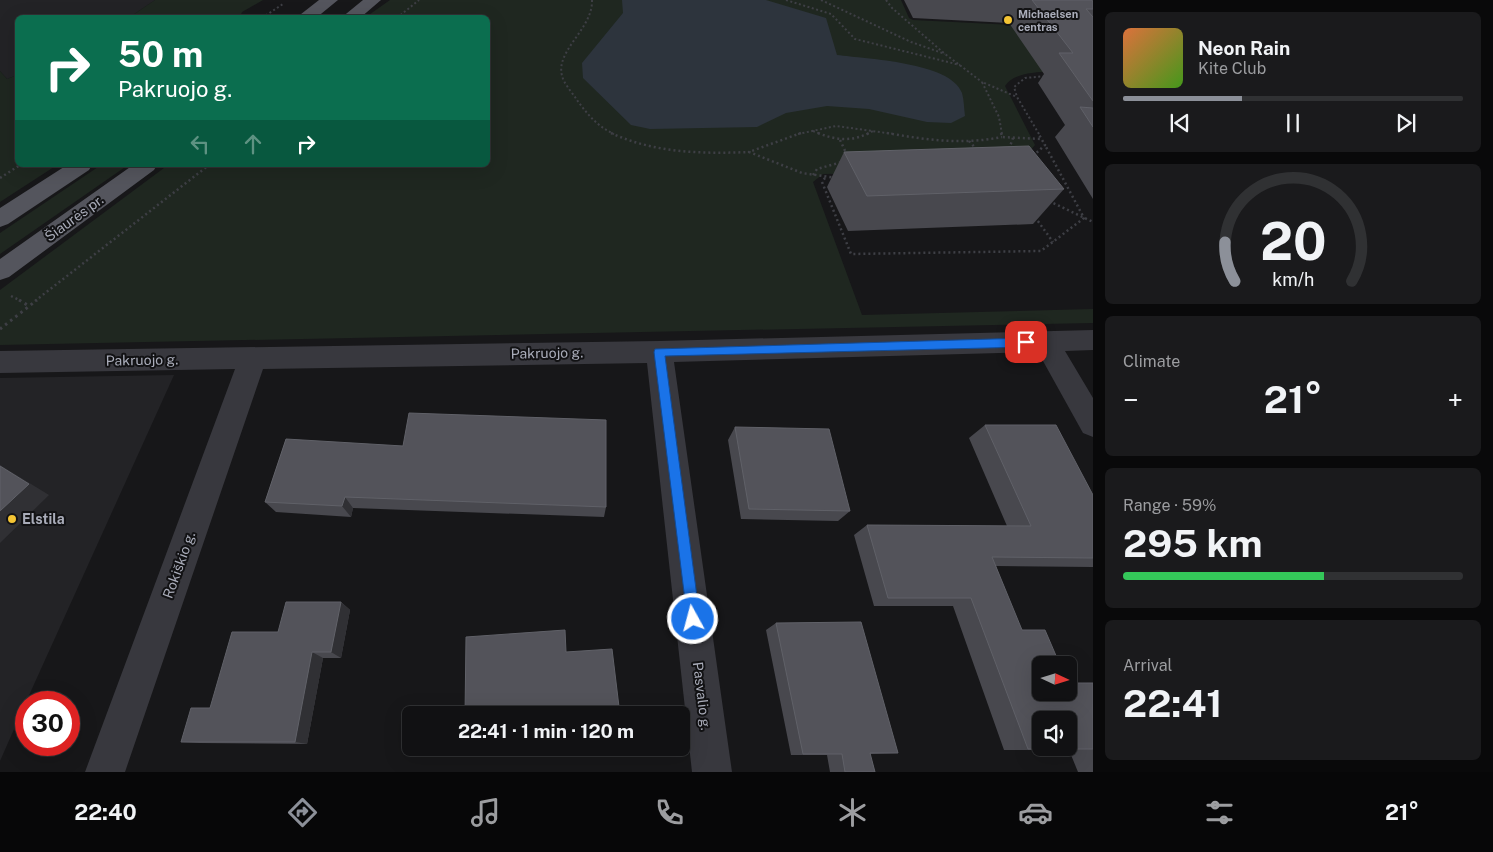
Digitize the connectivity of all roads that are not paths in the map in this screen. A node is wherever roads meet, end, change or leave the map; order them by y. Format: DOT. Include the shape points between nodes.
graph roads {
  1 [pos="330,0"];
  2 [pos="373,0"];
  3 [pos="308,15"];
  4 [pos="353,15"];
  5 [pos="79,167"];
  6 [pos="144,167"];
  7 [pos="0,220"];
  8 [pos="0,270"];
  9 [pos="1093,340"];
  10 [pos="1046,342"];
  11 [pos="659,352"];
  12 [pos="253,358"];
  13 [pos="0,362"];
  14 [pos="1093,424"];
  15 [pos="105,772"];
  16 [pos="712,772"];
  1 -- 3 [label="main road"];
  2 -- 4 [label="main road"];
  5 -- 7 [label="main road"];
  6 -- 8 [label="main road, Šiaurės pr."];
  9 -- 10 [label="street, Pakruojo g."];
  10 -- 11 [label="street, Pakruojo g."];
  10 -- 14 [label="street"];
  11 -- 12 [label="street, Pakruojo g."];
  11 -- 16 [label="street, Pasvalio g."];
  12 -- 13 [label="street, Pakruojo g."];
  12 -- 15 [label="street, Rokiškio g."];
}
